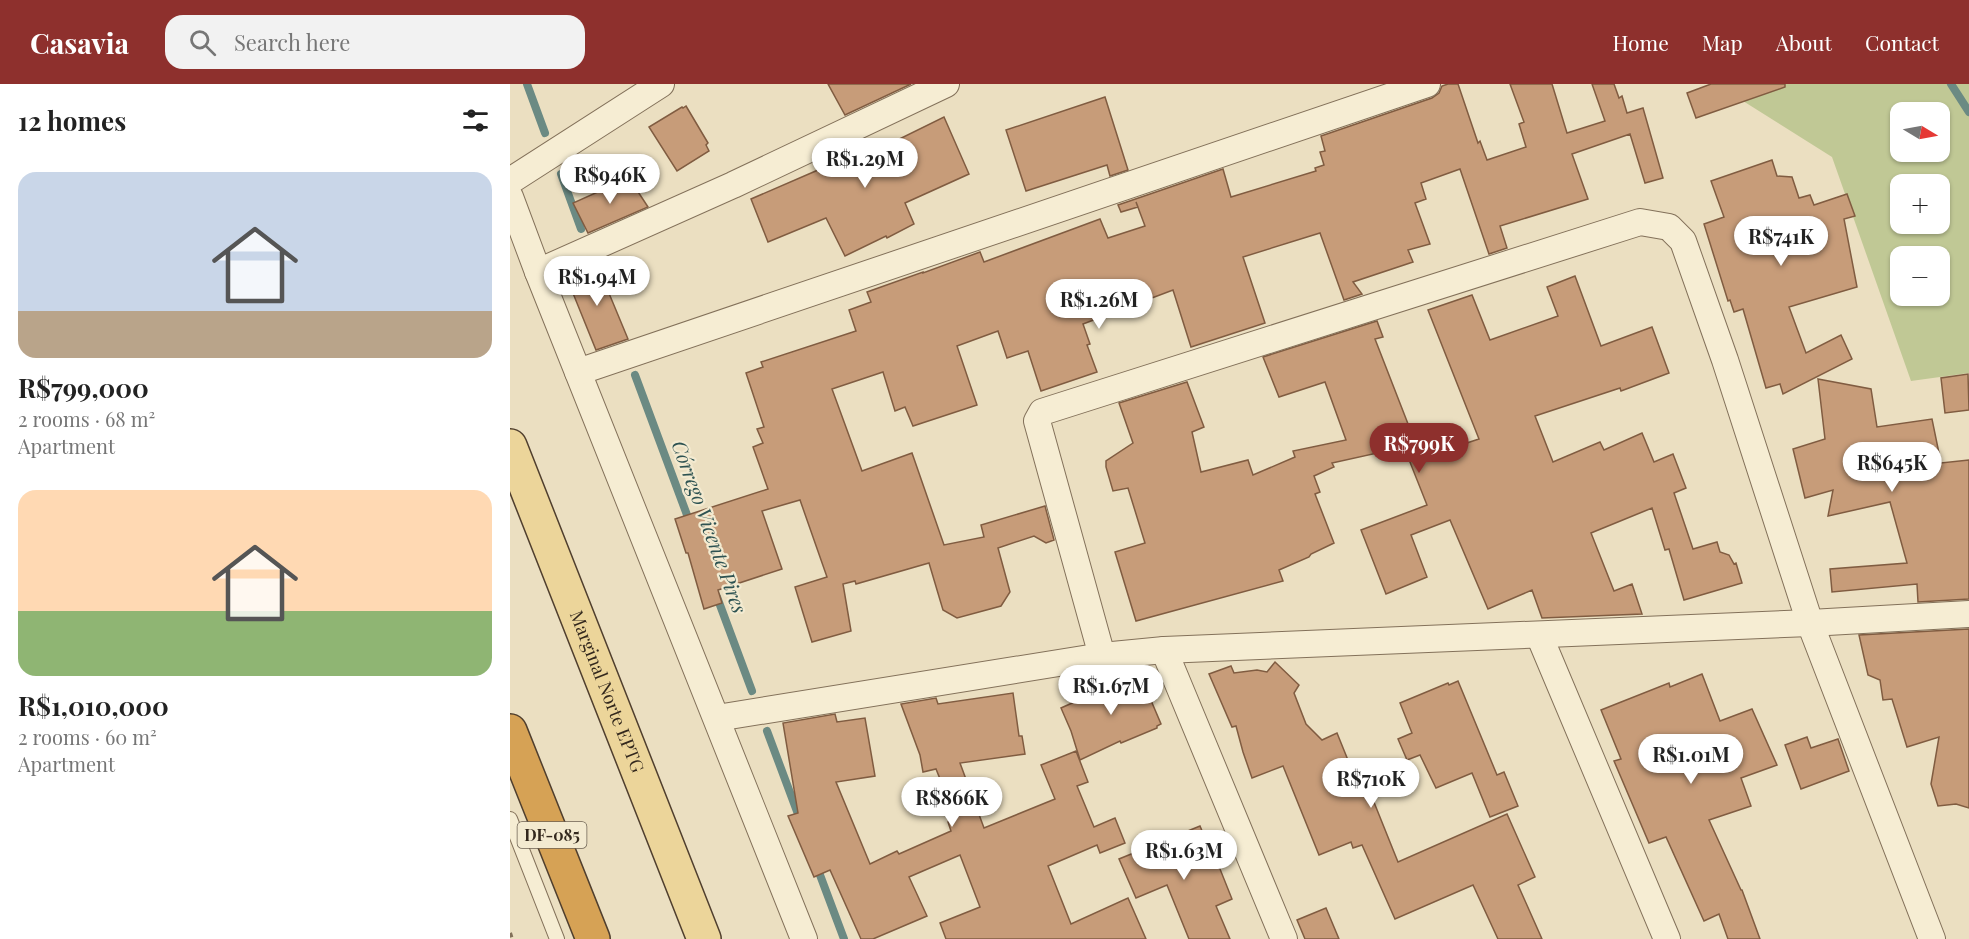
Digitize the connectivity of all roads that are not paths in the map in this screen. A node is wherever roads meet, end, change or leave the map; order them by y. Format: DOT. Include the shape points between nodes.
graph roads {
  1 [pos="661,84"];
  2 [pos="946,84"];
  3 [pos="1427,84"];
  4 [pos="510,181"];
  5 [pos="510,197"];
  6 [pos="538,272"];
  7 [pos="578,372"];
  8 [pos="510,446"];
  9 [pos="1969,614"];
  10 [pos="1810,623"];
  11 [pos="1539,635"];
  12 [pos="1164,650"];
  13 [pos="1102,656"];
  14 [pos="717,718"];
  15 [pos="510,731"];
  16 [pos="510,819"];
  17 [pos="557,939"];
  18 [pos="593,939"];
  19 [pos="704,939"];
  20 [pos="804,939"];
  21 [pos="1284,939"];
  22 [pos="1667,939"];
  23 [pos="1932,939"];
  1 -- 4 [label="street"];
  2 -- 6 [label="street"];
  3 -- 7 [label="street"];
  5 -- 6 [label="street"];
  6 -- 7 [label="street"];
  7 -- 14 [label="street"];
  8 -- 19 [label="main road, Marginal Norte EPTG"];
  9 -- 10 [label="street"];
  10 -- 11 [label="street"];
  10 -- 13 [label="street" via="1683,241 1669,227 1640,222 1042,412 1037,421"];
  10 -- 23 [label="street"];
  11 -- 12 [label="street"];
  11 -- 22 [label="street"];
  12 -- 13 [label="street"];
  12 -- 21 [label="street"];
  13 -- 14 [label="street"];
  14 -- 20 [label="street"];
  15 -- 18 [label="highway, DF-085"];
  16 -- 17 [label="lane"];
}
